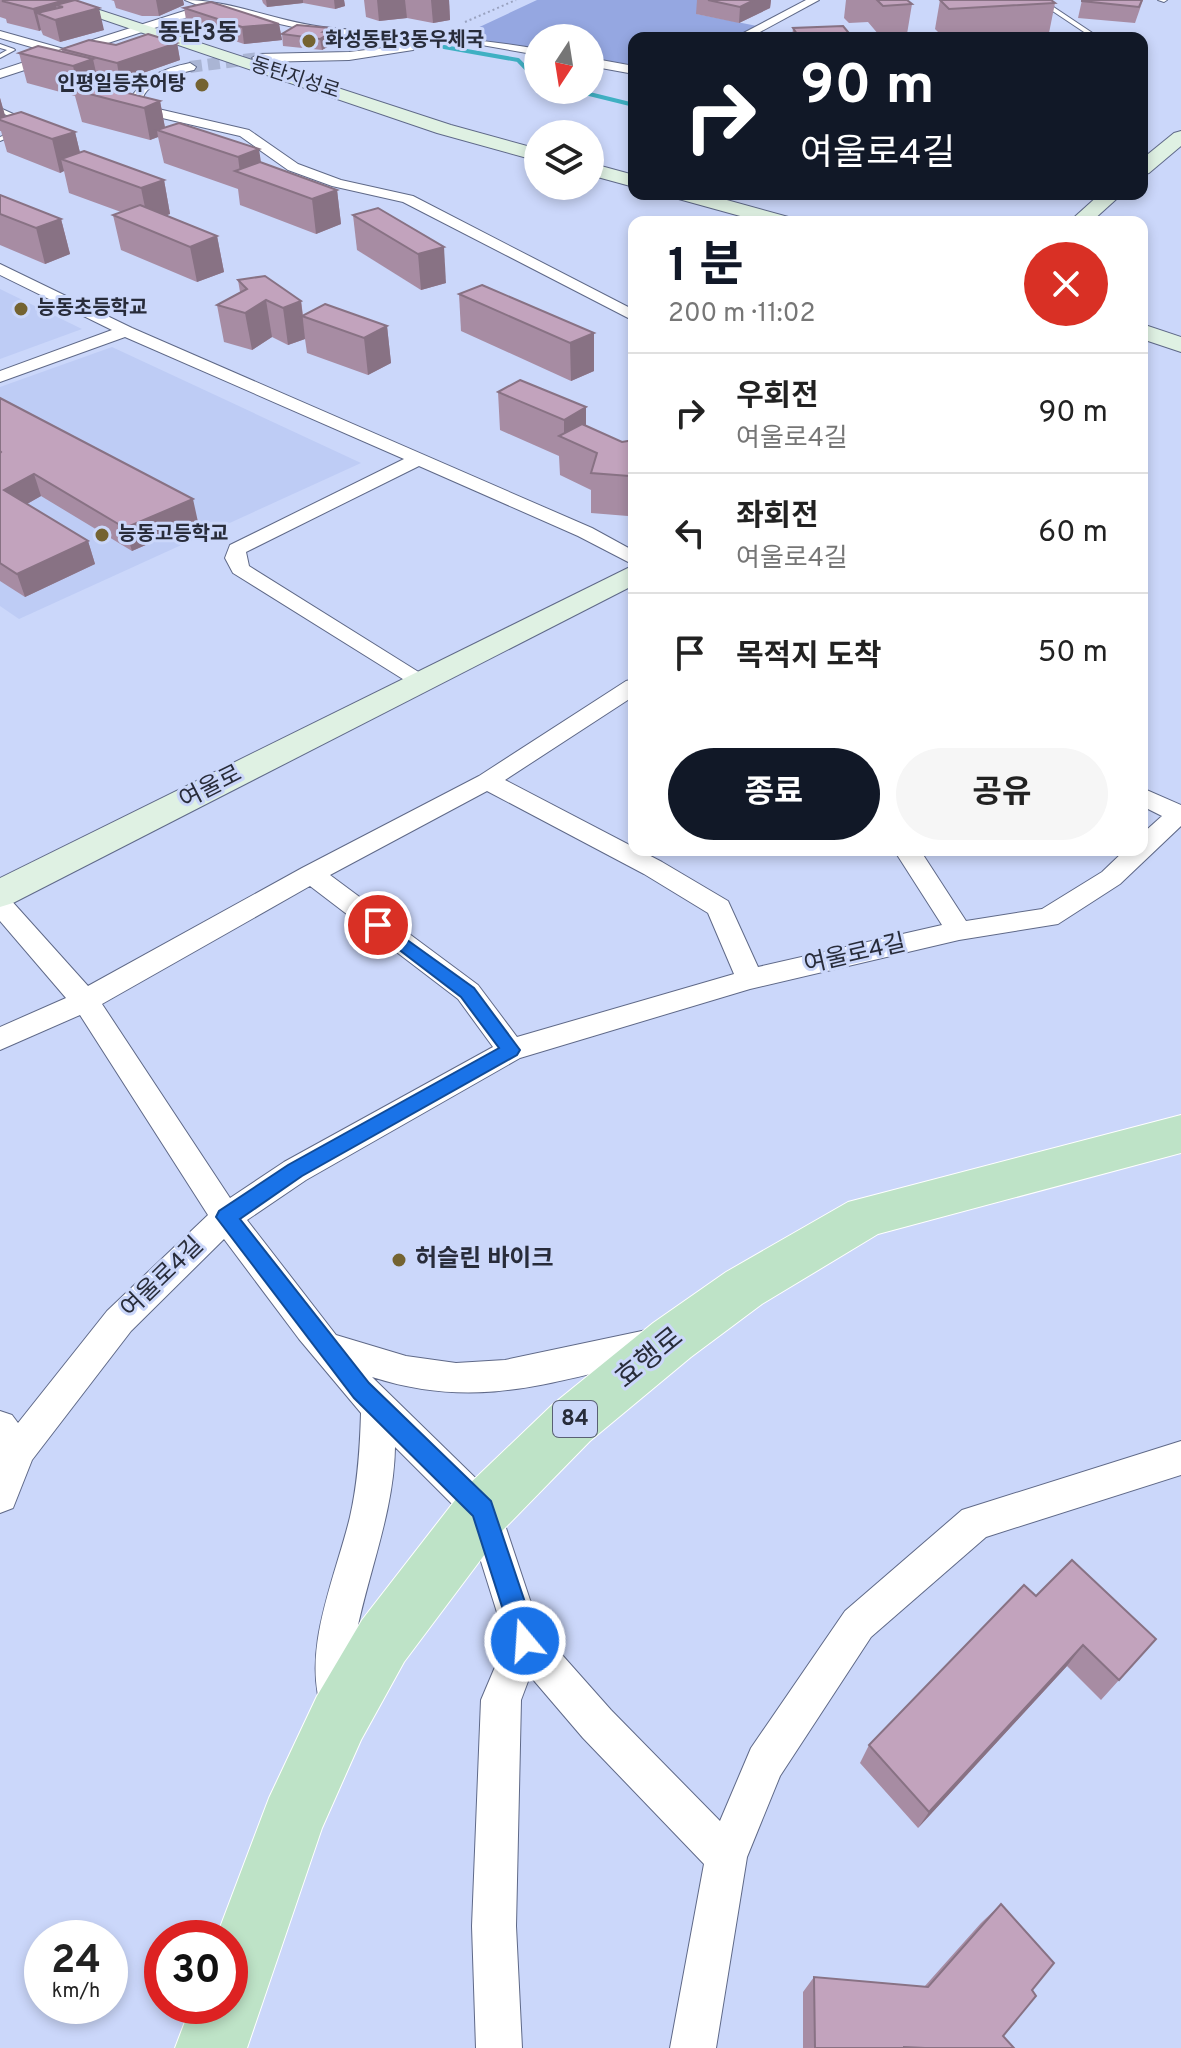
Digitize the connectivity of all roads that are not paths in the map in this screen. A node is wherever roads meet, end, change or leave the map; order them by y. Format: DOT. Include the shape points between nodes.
graph roads {
  1 [pos="54,0"];
  2 [pos="190,0"];
  3 [pos="227,0"];
  4 [pos="814,0"];
  5 [pos="1039,0"];
  6 [pos="212,5"];
  7 [pos="143,28"];
  8 [pos="752,32"];
  9 [pos="1088,32"];
  10 [pos="0,34"];
  11 [pos="444,38"];
  12 [pos="0,46"];
  13 [pos="524,50"];
  14 [pos="64,53"];
  15 [pos="0,56"];
  16 [pos="258,58"];
  17 [pos="604,65"];
  18 [pos="190,67"];
  19 [pos="628,69"];
  20 [pos="0,74"];
  21 [pos="0,110"];
  22 [pos="1181,137"];
  23 [pos="0,139"];
  24 [pos="524,151"];
  25 [pos="1148,164"];
  26 [pos="604,173"];
  27 [pos="628,179"];
  28 [pos="704,200"];
  29 [pos="1105,200"];
  30 [pos="763,216"];
  31 [pos="1086,216"];
  32 [pos="0,269"];
  33 [pos="628,313"];
  34 [pos="126,331"];
  35 [pos="1148,333"];
  36 [pos="1181,345"];
  37 [pos="0,377"];
  38 [pos="417,460"];
  39 [pos="628,556"];
  40 [pos="628,577"];
  41 [pos="422,681"];
  42 [pos="628,693"];
  43 [pos="487,781"];
  44 [pos="1148,799"];
  45 [pos="1180,814"];
  46 [pos="1148,843"];
  47 [pos="628,855"];
  48 [pos="630,856"];
  49 [pos="911,856"];
  50 [pos="1134,856"];
  51 [pos="311,874"];
  52 [pos="0,894"];
  53 [pos="0,904"];
  54 [pos="959,931"];
  55 [pos="750,979"];
  56 [pos="85,1001"];
  57 [pos="0,1039"];
  58 [pos="511,1050"];
  59 [pos="1181,1134"];
  60 [pos="226,1217"];
  61 [pos="672,1340"];
  62 [pos="325,1346"];
  63 [pos="378,1406"];
  64 [pos="9,1439"];
  65 [pos="1181,1458"];
  66 [pos="0,1496"];
  67 [pos="483,1510"];
  68 [pos="525,1641"];
  69 [pos="339,1718"];
  70 [pos="726,1857"];
  71 [pos="248,1944"];
  72 [pos="220,2024"];
  73 [pos="211,2048"];
  74 [pos="499,2048"];
  75 [pos="693,2048"];
  1 -- 7 [label="main road, 동탄지성로"];
  2 -- 6 [label="street"];
  3 -- 6 [label="street"];
  4 -- 8 [label="street"];
  5 -- 9 [label="lane"];
  6 -- 7 [label="street"];
  6 -- 11 [label="street" via="356,36"];
  7 -- 14 [label="street"];
  7 -- 24 [label="main road, 동탄지성로"];
  10 -- 14 [label="street"];
  11 -- 13 [label="street"];
  11 -- 16 [label="street" via="349,56"];
  12 -- 15 [label="lane" via="12,50"];
  14 -- 20 [label="street"];
  17 -- 19 [label="street"];
  18 -- 33 [label="street" via="152,78 134,102 136,108 244,133 293,167 408,199"];
  21 -- 23 [label="lane" via="20,119 24,129"];
  22 -- 25 [label="main road"];
  26 -- 27 [label="main road"];
  28 -- 30 [label="main road"];
  29 -- 31 [label="main road"];
  32 -- 34 [label="street"];
  34 -- 37 [label="street"];
  34 -- 38 [label="street"];
  35 -- 36 [label="main road"];
  38 -- 39 [label="street"];
  38 -- 41 [label="street" via="237,549 235,558 240,569"];
  40 -- 41 [label="main road, 여울로"];
  41 -- 52 [label="main road, 여울로"];
  42 -- 43 [label="street"];
  43 -- 47 [label="street"];
  43 -- 51 [label="street"];
  44 -- 45 [label="street"];
  45 -- 46 [label="street, 여울로4길"];
  48 -- 55 [label="street" via="719,907"];
  49 -- 54 [label="street"];
  50 -- 54 [label="street, 여울로4길" via="1111,878 1049,917"];
  51 -- 56 [label="street"];
  51 -- 58 [label="street" via="468,992"];
  53 -- 56 [label="street"];
  54 -- 55 [label="street, 여울로4길"];
  55 -- 58 [label="street, 여울로4길"];
  56 -- 57 [label="street"];
  56 -- 60 [label="street"];
  58 -- 60 [label="street, 여울로4길" via="295,1171"];
  59 -- 61 [label="main road, 효행로 / 84" via="865,1217 744,1288"];
  60 -- 62 [label="street"];
  60 -- 64 [label="street, 여울로4길"];
  61 -- 62 [label="street" via="500,1376 457,1379 396,1369"];
  61 -- 67 [label="main road, 효행로 / 84" via="571,1423"];
  62 -- 63 [label="street"];
  63 -- 67 [label="street"];
  63 -- 69 [label="street" via="377,1467 336,1639"];
  64 -- 66 [label="street, 여울로4길"];
  65 -- 70 [label="street" via="975,1523 858,1624 765,1762"];
  67 -- 68 [label="street"];
  67 -- 69 [label="main road, 효행로 / 84" via="383,1641"];
  68 -- 70 [label="street"];
  68 -- 74 [label="street" via="501,1700 494,1926"];
  69 -- 71 [label="main road, 효행로 / 84" via="292,1821"];
  70 -- 75 [label="street"];
  72 -- 73 [label="main road"];
}
